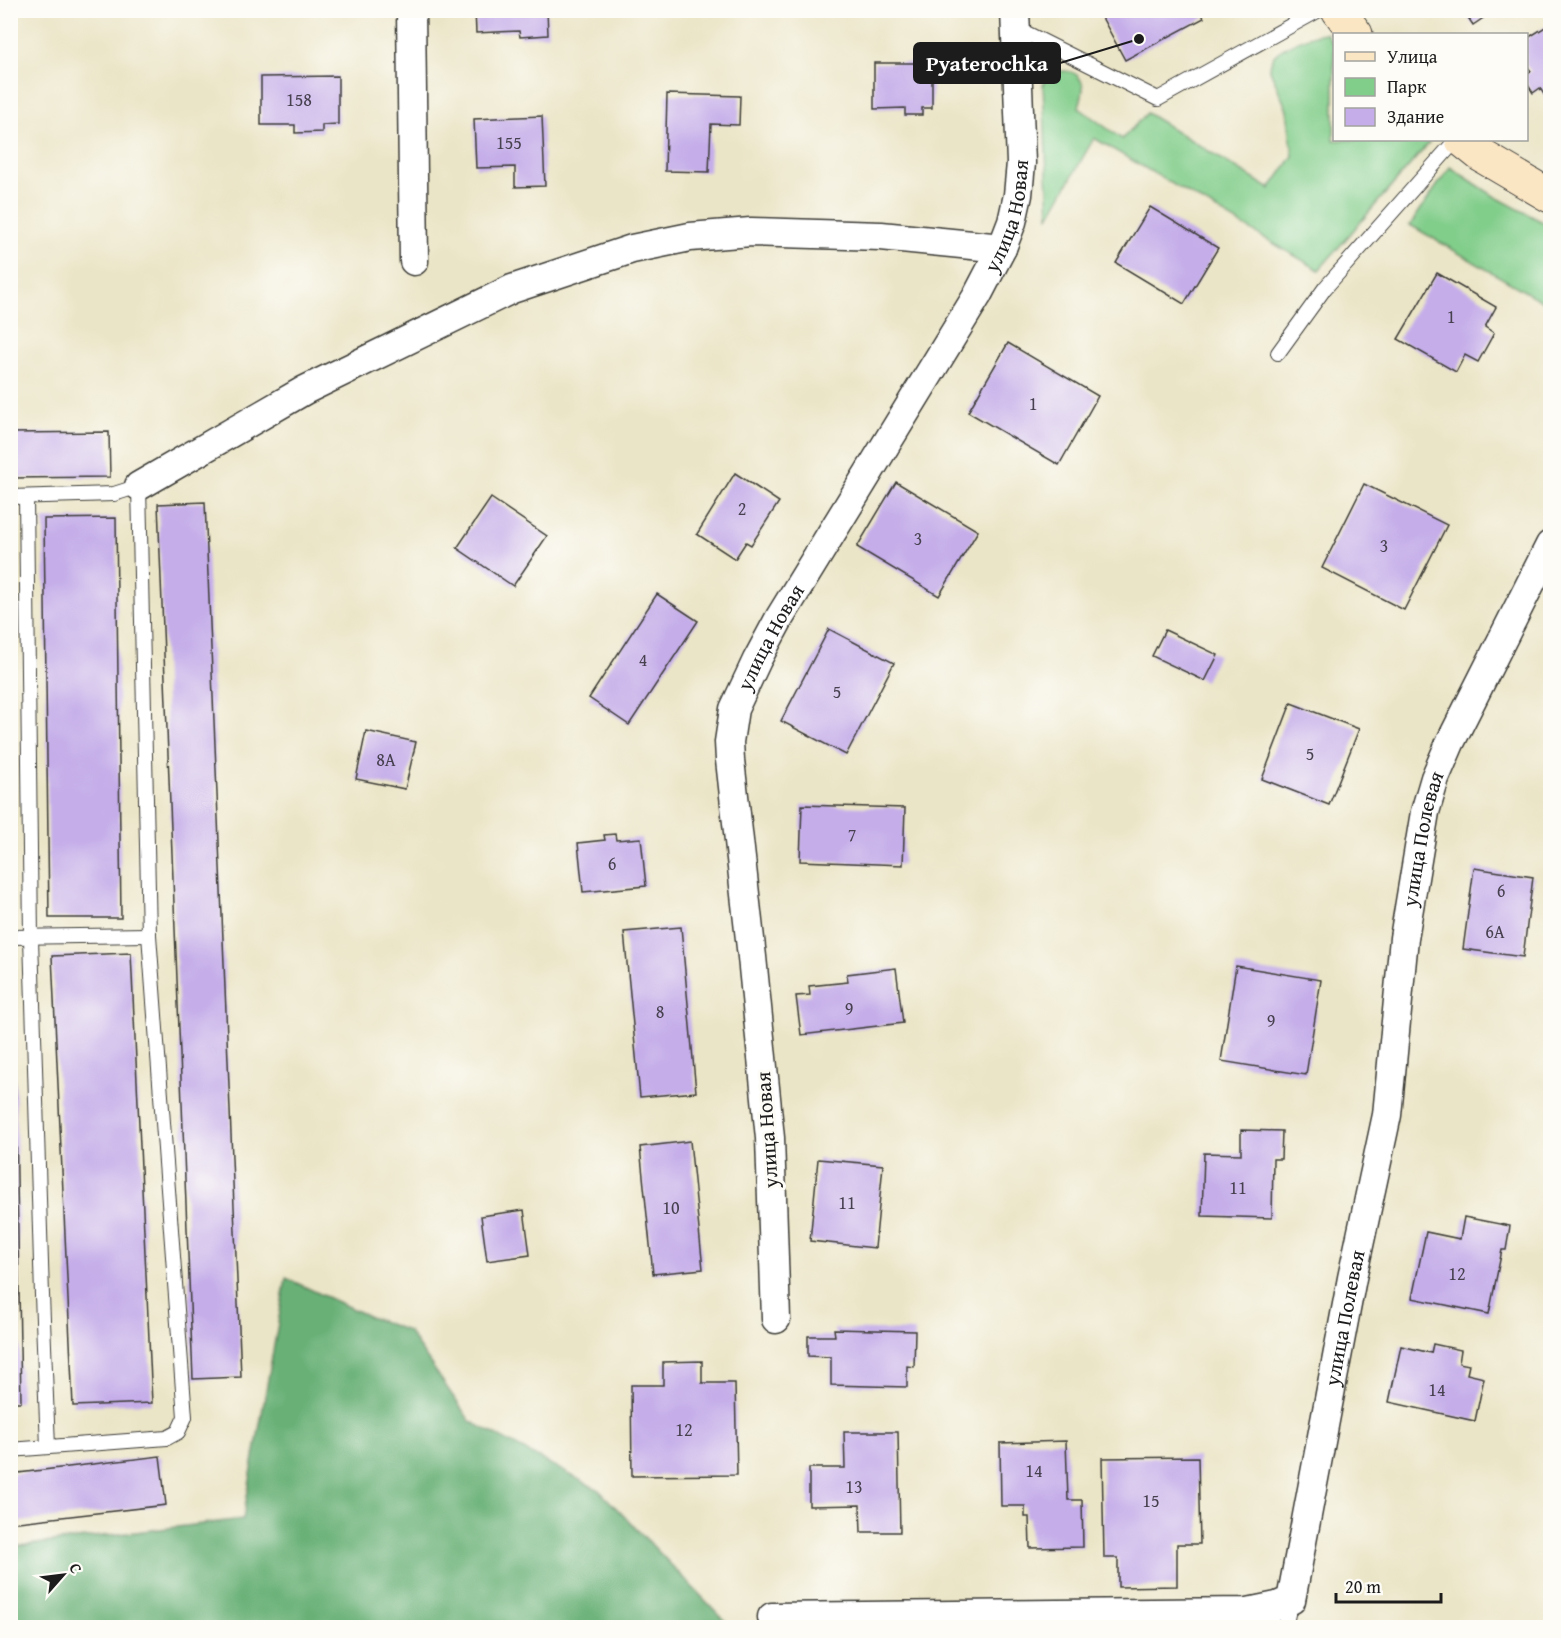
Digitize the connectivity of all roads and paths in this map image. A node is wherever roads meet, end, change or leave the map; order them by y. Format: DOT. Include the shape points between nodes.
graph roads {
  1 [pos="411,10"];
  2 [pos="1319,10"];
  3 [pos="1338,10"];
  4 [pos="1015,19"];
  5 [pos="1355,33"];
  6 [pos="1455,141"];
  7 [pos="1463,141"];
  8 [pos="1551,196"];
  9 [pos="1002,248"];
  10 [pos="414,261"];
  11 [pos="1278,353"];
  12 [pos="139,486"];
  13 [pos="10,497"];
  14 [pos="26,497"];
  15 [pos="1551,545"];
  16 [pos="149,935"];
  17 [pos="10,937"];
  18 [pos="31,938"];
  19 [pos="776,1319"];
  20 [pos="48,1447"];
  21 [pos="10,1450"];
  22 [pos="1291,1600"];
  23 [pos="772,1617"];
  24 [pos="1285,1628"];
  1 -- 10 [label="street"];
  2 -- 4 [label="lane" via="1158,99"];
  3 -- 5 [label="street"];
  4 -- 9 [label="street, улица Новая" via="1021,163 1012,222"];
  6 -- 11 [label="lane" via="1325,288"];
  7 -- 8 [label="street"];
  9 -- 12 [label="street" via="881,236 751,232 690,237 632,249 512,290 461,314 305,390"];
  9 -- 19 [label="street, улица Новая" via="977,296 780,617 740,696 731,724 730,759 770,1138"];
  12 -- 14 [label="lane" via="114,494"];
  12 -- 16 [label="lane"];
  13 -- 14 [label="lane"];
  14 -- 18 [label="lane"];
  15 -- 22 [label="street, улица Полевая" via="1450,743 1425,812 1404,938 1387,1115"];
  16 -- 18 [label="lane"];
  16 -- 20 [label="lane" via="185,1417 178,1432 166,1438"];
  17 -- 18 [label="lane"];
  18 -- 20 [label="lane"];
  20 -- 21 [label="lane"];
  22 -- 23 [label="street" via="1248,1612"];
  22 -- 24 [label="lane"];
}
